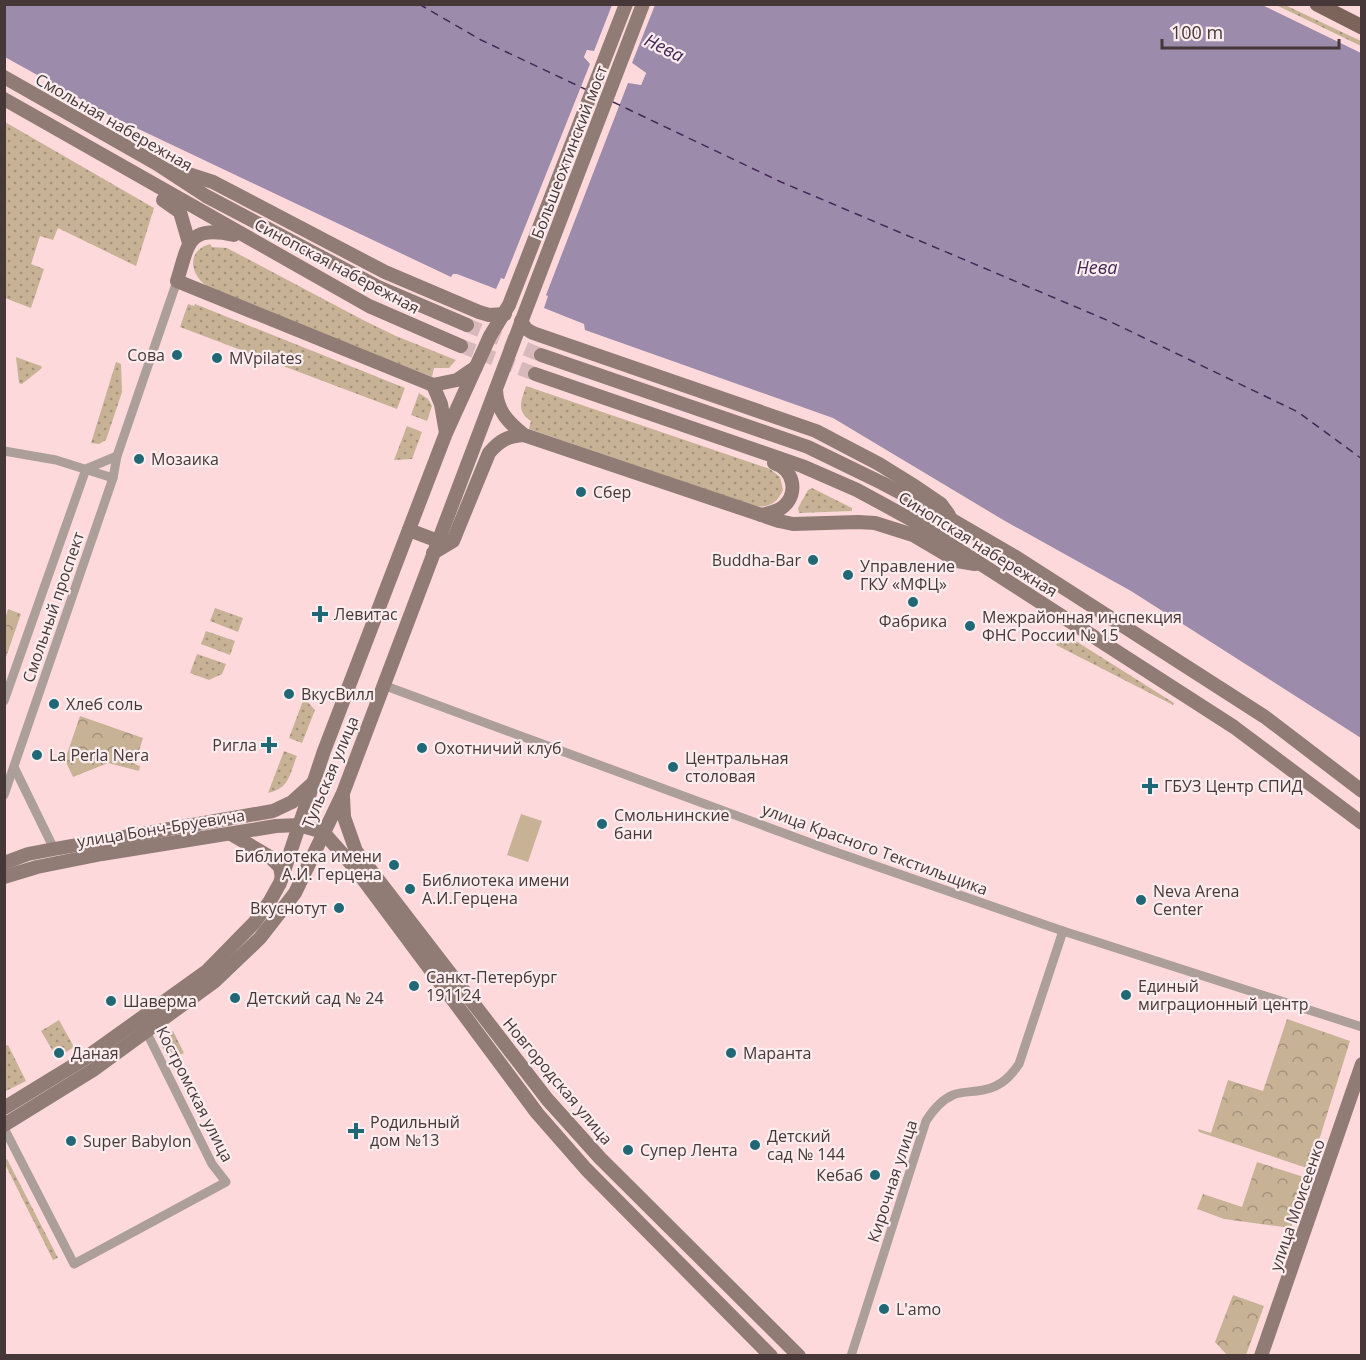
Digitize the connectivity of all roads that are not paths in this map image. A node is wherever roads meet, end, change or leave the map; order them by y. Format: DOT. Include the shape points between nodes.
graph roads {
  1 [pos="626,4"];
  2 [pos="643,4"];
  3 [pos="1317,4"];
  4 [pos="1362,27"];
  5 [pos="4,77"];
  6 [pos="4,99"];
  7 [pos="157,164"];
  8 [pos="134,174"];
  9 [pos="206,196"];
  10 [pos="248,238"];
  11 [pos="189,243"];
  12 [pos="177,281"];
  13 [pos="507,310"];
  14 [pos="523,316"];
  15 [pos="467,326"];
  16 [pos="461,346"];
  17 [pos="542,355"];
  18 [pos="477,366"];
  19 [pos="535,374"];
  20 [pos="433,385"];
  21 [pos="496,388"];
  22 [pos="446,433"];
  23 [pos="524,435"];
  24 [pos="738,445"];
  25 [pos="4,451"];
  26 [pos="117,456"];
  27 [pos="86,469"];
  28 [pos="113,478"];
  29 [pos="760,515"];
  30 [pos="954,521"];
  31 [pos="409,530"];
  32 [pos="435,547"];
  33 [pos="981,565"];
  34 [pos="383,685"];
  35 [pos="4,701"];
  36 [pos="14,767"];
  37 [pos="313,783"];
  38 [pos="1362,791"];
  39 [pos="343,793"];
  40 [pos="4,795"];
  41 [pos="1362,823"];
  42 [pos="300,825"];
  43 [pos="323,832"];
  44 [pos="231,834"];
  45 [pos="54,849"];
  46 [pos="4,863"];
  47 [pos="4,877"];
  48 [pos="282,878"];
  49 [pos="1063,931"];
  50 [pos="139,1019"];
  51 [pos="1362,1027"];
  52 [pos="146,1032"];
  53 [pos="1362,1064"];
  54 [pos="4,1108"];
  55 [pos="4,1126"];
  56 [pos="771,1356"];
  57 [pos="799,1356"];
  58 [pos="851,1356"];
  59 [pos="1262,1356"];
  1 -- 13 [label="main road, Большеохтинский мост"];
  2 -- 14 [label="main road, Большеохтинский мост"];
  3 -- 4 [label="main road"];
  5 -- 7 [label="main road, Смольная набережная"];
  6 -- 8 [label="main road"];
  7 -- 9 [label="main road, Смольная набережная"];
  7 -- 13 [label="main road" via="213,182 416,286 479,312 497,315"];
  8 -- 10 [label="main road, Синопская набережная"];
  8 -- 11 [label="main road" via="140,186 180,212"];
  9 -- 15 [label="main road, Синопская набережная" via="378,288"];
  10 -- 11 [label="main road" via="206,232"];
  10 -- 16 [label="main road, Синопская набережная" via="369,306"];
  11 -- 12 [label="main road"];
  12 -- 20 [label="main road"];
  12 -- 26 [label="street, Смольный проспект"];
  13 -- 18 [label="main road, Тульская улица"];
  14 -- 21 [label="main road, Тульская улица"];
  14 -- 30 [label="main road" via="526,329 533,333 816,431 916,487 941,504"];
  17 -- 30 [label="main road, Синопская набережная" via="808,447"];
  18 -- 20 [label="main road" via="457,380"];
  18 -- 22 [label="main road, Тульская улица"];
  19 -- 24 [label="main road, Синопская набережная"];
  20 -- 22 [label="main road"];
  21 -- 23 [label="main road" via="503,415"];
  21 -- 32 [label="main road, Тульская улица"];
  22 -- 31 [label="main road, Тульская улица"];
  23 -- 29 [label="main road"];
  23 -- 32 [label="main road" via="509,436 489,453 453,541"];
  24 -- 29 [label="main road" via="751,455 787,469 792,480 793,489 782,508"];
  24 -- 33 [label="main road, Синопская набережная" via="857,490"];
  25 -- 27 [label="street"];
  26 -- 27 [label="street"];
  26 -- 28 [label="street, Смольный проспект"];
  27 -- 28 [label="street"];
  27 -- 35 [label="street, Смольный проспект"];
  28 -- 36 [label="street, Смольный проспект"];
  29 -- 33 [label="main road" via="793,524 875,523 913,535 957,561"];
  30 -- 38 [label="main road, Синопская набережная" via="1265,717"];
  31 -- 32 [label="main road"];
  31 -- 37 [label="main road, Тульская улица"];
  32 -- 34 [label="main road, Тульская улица"];
  33 -- 41 [label="main road, Синопская набережная" via="1234,727"];
  34 -- 39 [label="main road, Тульская улица"];
  34 -- 49 [label="street, улица Красного Текстильщика" via="824,848"];
  36 -- 40 [label="street, Смольный проспект"];
  36 -- 45 [label="street"];
  37 -- 42 [label="main road, Тульская улица"];
  37 -- 45 [label="main road, улица Бонч-Бруевича" via="292,802 273,811"];
  39 -- 43 [label="main road, Тульская улица"];
  39 -- 57 [label="main road, Новгородская улица" via="344,817 356,851 547,1099 600,1158"];
  42 -- 43 [label="main road, улица Бонч-Бруевича"];
  42 -- 44 [label="main road, улица Бонч-Бруевича"];
  42 -- 48 [label="main road, Тульская улица"];
  43 -- 52 [label="main road, Тульская улица" via="295,893 260,938 215,981"];
  43 -- 56 [label="main road, Новгородская улица" via="354,867 537,1113 586,1169"];
  44 -- 47 [label="main road, улица Бонч-Бруевича" via="91,856"];
  44 -- 48 [label="main road" via="270,857 280,867"];
  45 -- 46 [label="main road, улица Бонч-Бруевича"];
  48 -- 50 [label="main road, Тульская улица" via="254,923 223,956"];
  49 -- 51 [label="street, улица Красного Текстильщика"];
  49 -- 58 [label="street, Кирочная улица" via="1019,1064 1011,1076 990,1089 954,1095 933,1110 926,1121"];
  50 -- 52 [label="street, Костромская улица"];
  50 -- 54 [label="main road, Тульская улица" via="84,1059"];
  52 -- 55 [label="main road, Тульская улица"];
  52 -- 55 [label="street, Костромская улица" via="212,1164 226,1182 74,1264"];
  53 -- 59 [label="main road, улица Моисеенко"];
}
